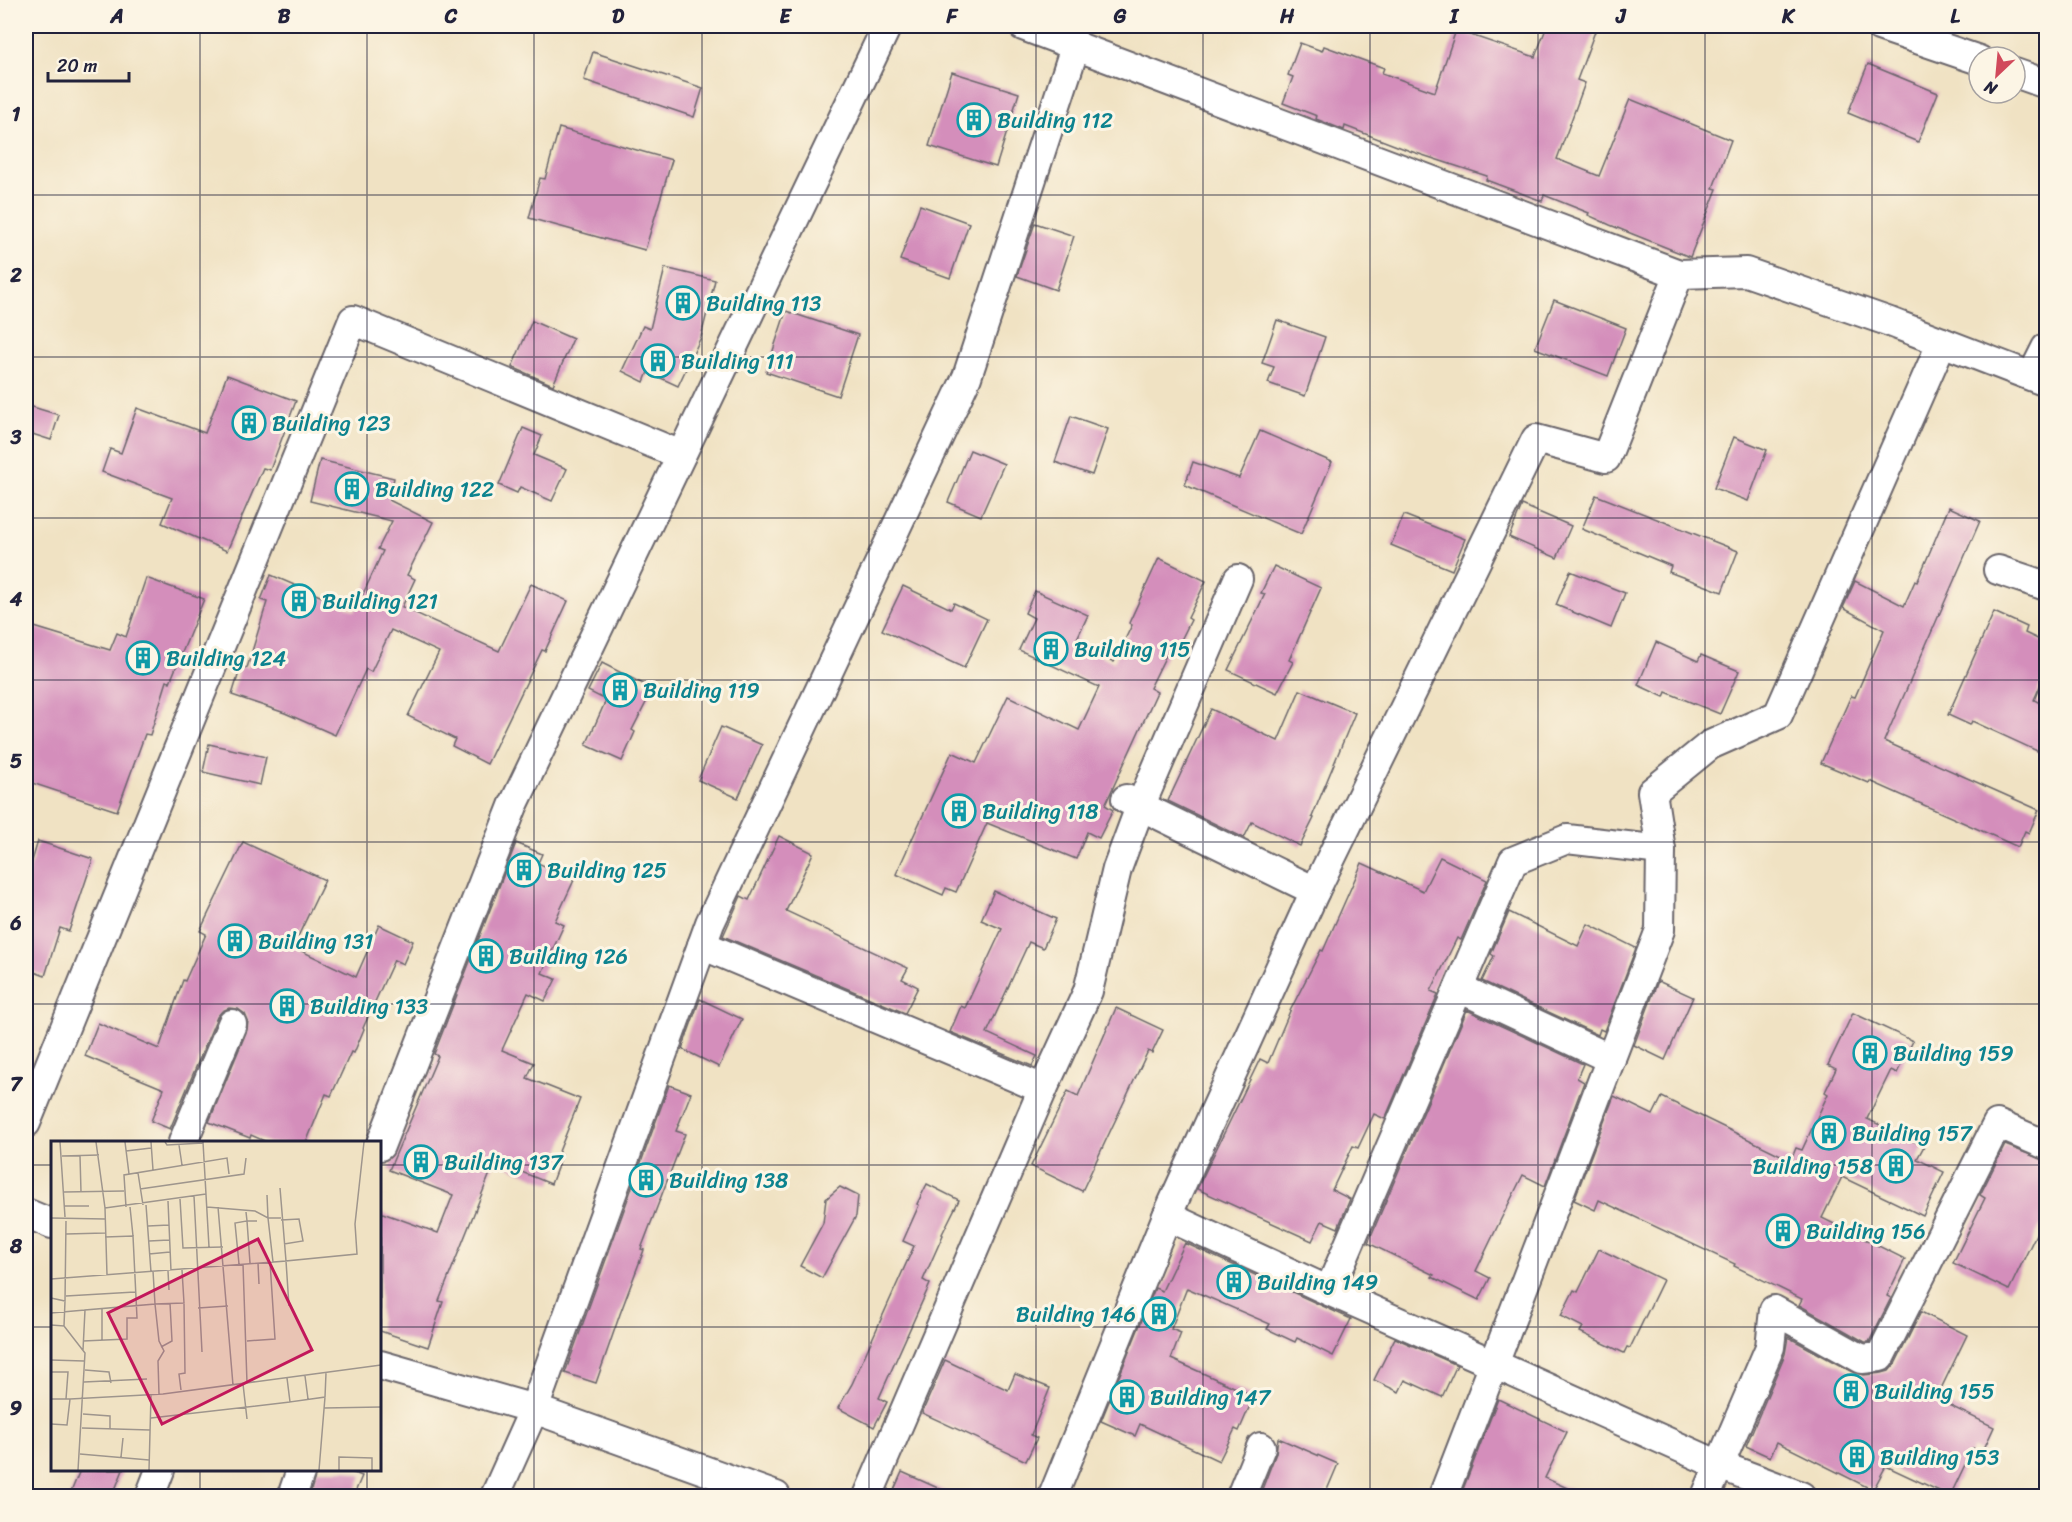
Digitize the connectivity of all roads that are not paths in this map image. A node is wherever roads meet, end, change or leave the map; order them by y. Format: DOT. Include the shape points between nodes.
graph roads {
  1 [pos="887,26"];
  2 [pos="1023,26"];
  3 [pos="1879,26"];
  4 [pos="1076,44"];
  5 [pos="1967,56"];
  6 [pos="2027,77"];
  7 [pos="2046,84"];
  8 [pos="1679,274"];
  9 [pos="1942,342"];
  10 [pos="2046,348"];
  11 [pos="2039,379"];
  12 [pos="681,455"];
  13 [pos="1998,570"];
  14 [pos="1238,579"];
  15 [pos="2046,586"];
  16 [pos="1133,803"];
  17 [pos="1661,850"];
  18 [pos="1316,891"];
  19 [pos="702,945"];
  20 [pos="1459,988"];
  21 [pos="232,1024"];
  22 [pos="1611,1059"];
  23 [pos="1043,1089"];
  24 [pos="26,1123"];
  25 [pos="184,1141"];
  26 [pos="381,1143"];
  27 [pos="2046,1145"];
  28 [pos="26,1213"];
  29 [pos="1167,1216"];
  30 [pos="51,1224"];
  31 [pos="1329,1291"];
  32 [pos="1494,1364"];
  33 [pos="381,1365"];
  34 [pos="534,1409"];
  35 [pos="1261,1447"];
  36 [pos="1719,1465"];
  37 [pos="160,1471"];
  38 [pos="301,1471"];
  39 [pos="150,1497"];
  40 [pos="291,1497"];
  41 [pos="495,1497"];
  42 [pos="776,1497"];
  43 [pos="868,1497"];
  44 [pos="1053,1497"];
  45 [pos="1241,1497"];
  46 [pos="1443,1497"];
  47 [pos="1706,1497"];
  48 [pos="1801,1497"];
  1 -- 12 [label="street"];
  2 -- 4 [label="street"];
  3 -- 5 [label="street"];
  4 -- 8 [label="street"];
  4 -- 19 [label="street" via="967,377"];
  6 -- 7 [label="street"];
  8 -- 9 [label="street" via="1746,272"];
  8 -- 18 [label="street" via="1606,458 1536,439"];
  9 -- 11 [label="street"];
  9 -- 17 [label="street" via="1778,715 1710,745 1652,792"];
  10 -- 11 [label="street"];
  12 -- 24 [label="street" via="353,320"];
  12 -- 26 [label="street" via="513,806"];
  13 -- 15 [label="street"];
  14 -- 16 [label="street"];
  16 -- 18 [label="street"];
  16 -- 23 [label="street" via="1088,991"];
  17 -- 20 [label="street" via="1567,839 1514,861"];
  17 -- 22 [label="street" via="1660,930"];
  18 -- 29 [label="street"];
  19 -- 23 [label="street"];
  19 -- 34 [label="street"];
  20 -- 22 [label="street"];
  20 -- 31 [label="street"];
  21 -- 25 [label="street"];
  22 -- 32 [label="street"];
  23 -- 43 [label="street"];
  27 -- 36 [label="street" via="1997,1124 1880,1357 1862,1359 1774,1311 1770,1347"];
  28 -- 30 [label="street"];
  29 -- 31 [label="street"];
  29 -- 44 [label="street"];
  31 -- 32 [label="street"];
  32 -- 36 [label="street"];
  32 -- 46 [label="street"];
  33 -- 34 [label="street"];
  34 -- 41 [label="street"];
  34 -- 42 [label="street"];
  35 -- 45 [label="street"];
  36 -- 47 [label="street"];
  36 -- 48 [label="street"];
  37 -- 39 [label="street"];
  38 -- 40 [label="street"];
}
